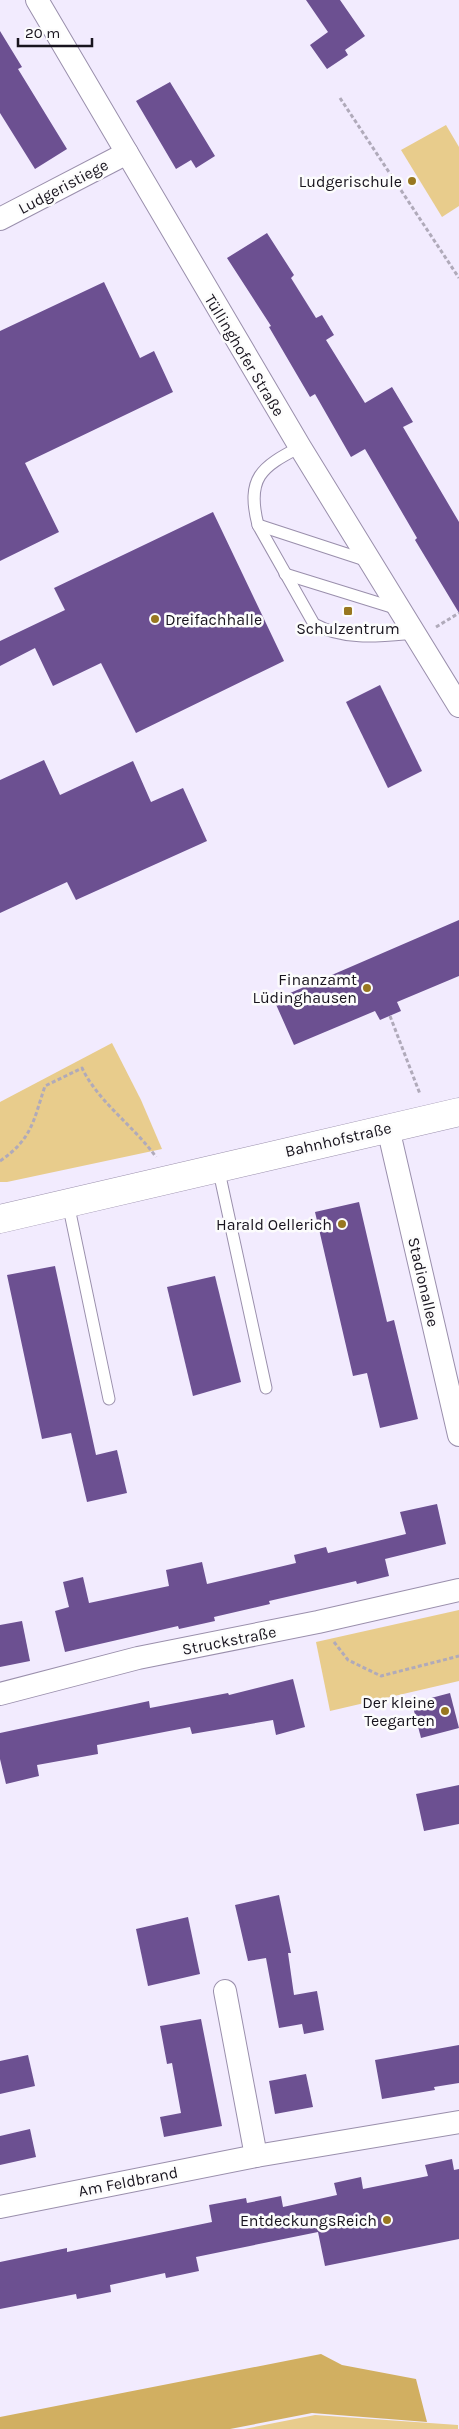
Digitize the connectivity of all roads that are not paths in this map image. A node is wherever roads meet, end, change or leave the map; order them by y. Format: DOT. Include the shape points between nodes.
graph roads {
  1 [pos="37,0"];
  2 [pos="126,153"];
  3 [pos="0,219"];
  4 [pos="300,446"];
  5 [pos="258,525"];
  6 [pos="370,562"];
  7 [pos="285,574"];
  8 [pos="402,610"];
  9 [pos="415,633"];
  10 [pos="459,706"];
  11 [pos="459,1112"];
  12 [pos="388,1128"];
  13 [pos="218,1167"];
  14 [pos="68,1202"];
  15 [pos="0,1218"];
  16 [pos="266,1388"];
  17 [pos="109,1400"];
  18 [pos="459,1435"];
  19 [pos="459,1590"];
  20 [pos="0,1694"];
  21 [pos="225,1991"];
  22 [pos="459,2122"];
  23 [pos="256,2156"];
  24 [pos="0,2206"];
  1 -- 2 [label="street, Tüllinghofer Straße"];
  2 -- 3 [label="street, Ludgeristiege"];
  2 -- 4 [label="street, Tüllinghofer Straße"];
  4 -- 5 [label="lane" via="272,461 260,474 254,491"];
  4 -- 6 [label="street, Tüllinghofer Straße"];
  5 -- 6 [label="lane"];
  5 -- 7 [label="lane"];
  6 -- 8 [label="street, Tüllinghofer Straße"];
  7 -- 8 [label="lane"];
  7 -- 9 [label="lane" via="314,624 329,632 364,636"];
  8 -- 9 [label="street, Tüllinghofer Straße"];
  9 -- 10 [label="street, Tüllinghofer Straße"];
  11 -- 12 [label="main road, Bahnhofstraße"];
  12 -- 13 [label="main road, Bahnhofstraße"];
  12 -- 18 [label="street, Stadionallee"];
  13 -- 14 [label="main road, Bahnhofstraße"];
  13 -- 16 [label="lane"];
  14 -- 15 [label="main road, Bahnhofstraße"];
  14 -- 17 [label="lane"];
  19 -- 20 [label="street, Struckstraße" via="138,1658"];
  21 -- 23 [label="street"];
  22 -- 23 [label="street, Am Feldbrand"];
  23 -- 24 [label="street, Am Feldbrand"];
}
